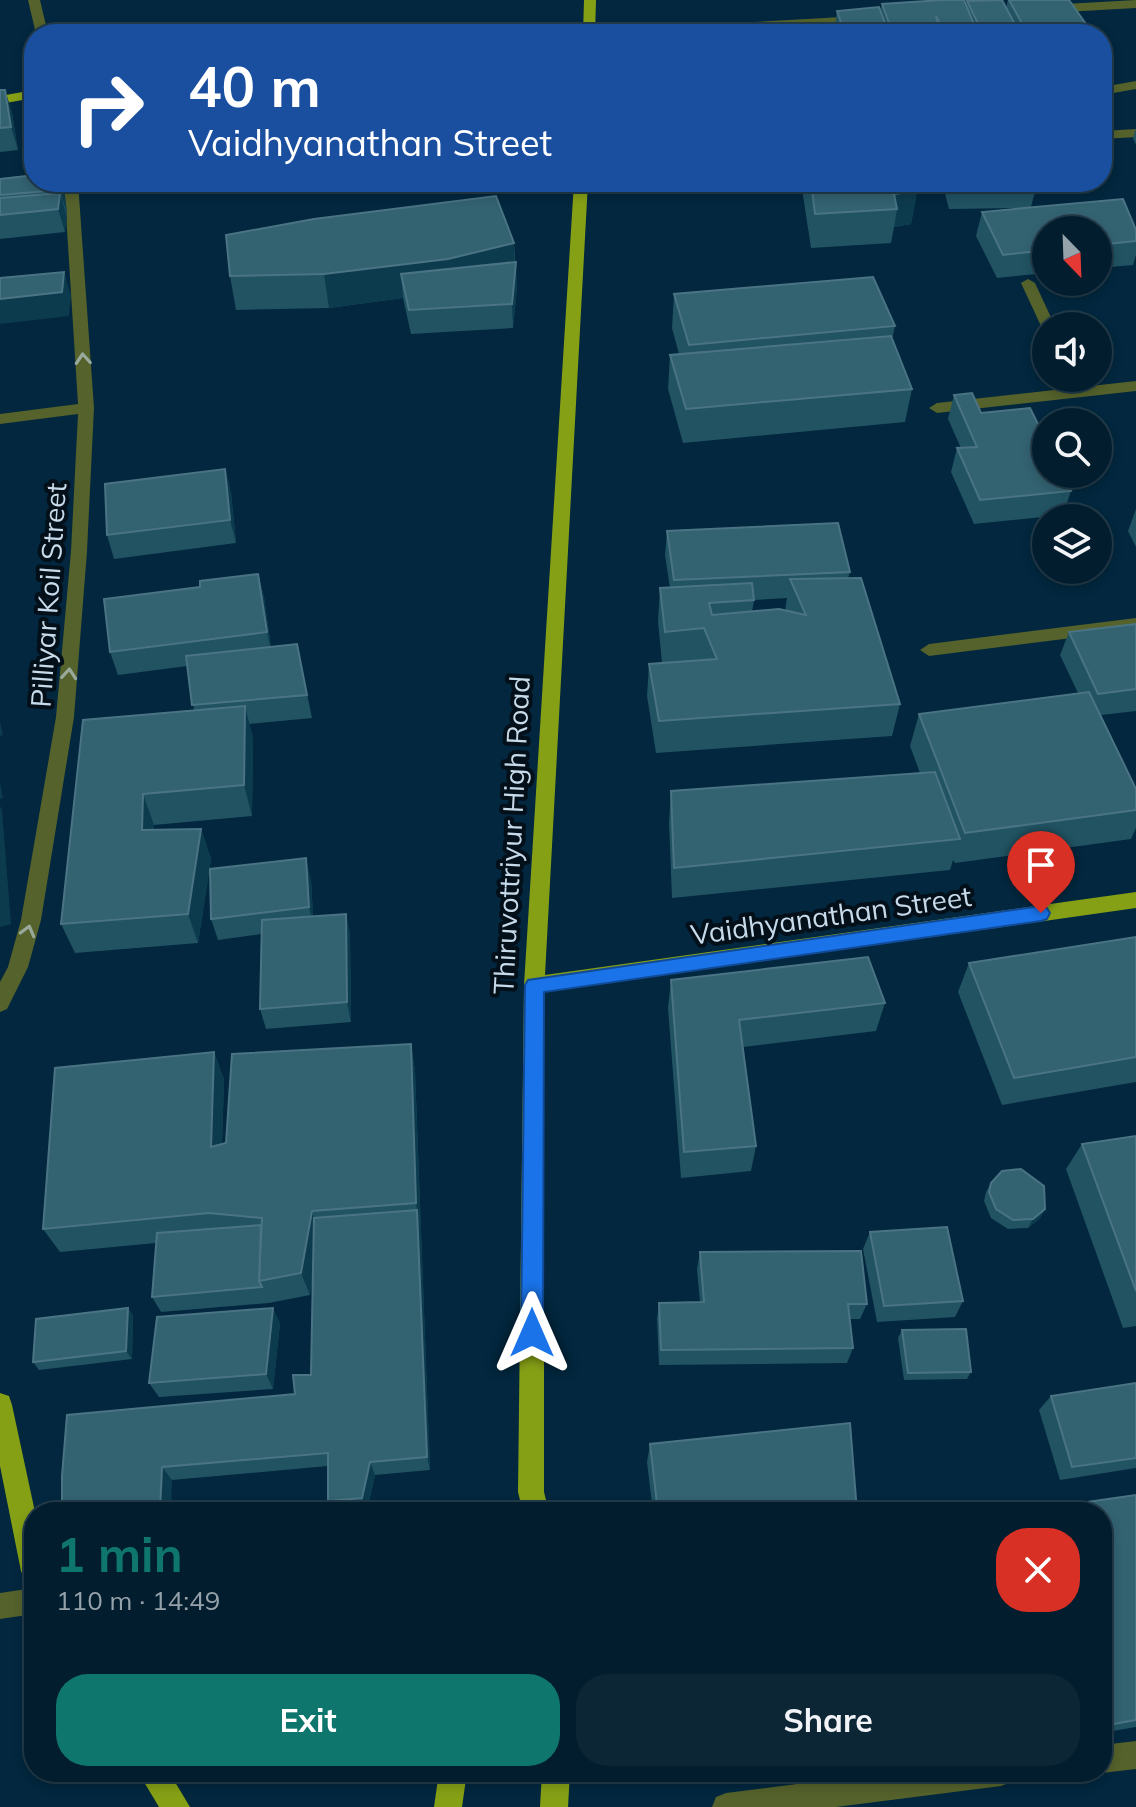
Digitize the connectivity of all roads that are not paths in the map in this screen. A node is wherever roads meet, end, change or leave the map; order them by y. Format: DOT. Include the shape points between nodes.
graph roads {
  1 [pos="34,0"];
  2 [pos="590,0"];
  3 [pos="1136,4"];
  4 [pos="1026,11"];
  5 [pos="868,20"];
  6 [pos="40,24"];
  7 [pos="589,24"];
  8 [pos="796,24"];
  9 [pos="1136,85"];
  10 [pos="1112,89"];
  11 [pos="24,96"];
  12 [pos="0,100"];
  13 [pos="1112,133"];
  14 [pos="1136,133"];
  15 [pos="72,192"];
  16 [pos="580,192"];
  17 [pos="1028,283"];
  18 [pos="1041,312"];
  19 [pos="1112,386"];
  20 [pos="1136,386"];
  21 [pos="1033,392"];
  22 [pos="86,408"];
  23 [pos="937,408"];
  24 [pos="0,419"];
  25 [pos="1136,624"];
  26 [pos="929,650"];
  27 [pos="1136,900"];
  28 [pos="534,985"];
  29 [pos="0,1003"];
  30 [pos="0,1405"];
  31 [pos="530,1502"];
  32 [pos="24,1522"];
  33 [pos="24,1602"];
  34 [pos="0,1606"];
  35 [pos="1136,1755"];
  36 [pos="1112,1758"];
  37 [pos="159,1782"];
  38 [pos="452,1782"];
  39 [pos="555,1782"];
  40 [pos="922,1782"];
  41 [pos="176,1807"];
  42 [pos="448,1807"];
  43 [pos="554,1807"];
  44 [pos="726,1807"];
  1 -- 6 [label="street"];
  2 -- 7 [label="main road"];
  3 -- 4 [label="street"];
  5 -- 8 [label="street"];
  9 -- 10 [label="street"];
  11 -- 12 [label="main road"];
  13 -- 14 [label="street"];
  22 -- 15 [label="street, Pilliyar Koil Street, one-way"];
  16 -- 28 [label="main road, Thiruvottriyur High Road"];
  17 -- 18 [label="street"];
  19 -- 20 [label="street"];
  21 -- 23 [label="street"];
  22 -- 24 [label="street"];
  29 -- 22 [label="street, Pilliyar Koil Street, one-way" via="18,967 31,920 65,717"];
  25 -- 26 [label="street"];
  27 -- 28 [label="main road, Vaidhyanathan Street"];
  28 -- 31 [label="main road, Thiruvottriyur High Road"];
  30 -- 32 [label="main road"];
  33 -- 34 [label="street"];
  35 -- 36 [label="street"];
  37 -- 41 [label="main road"];
  38 -- 42 [label="main road"];
  39 -- 43 [label="main road"];
  40 -- 44 [label="street"];
}
